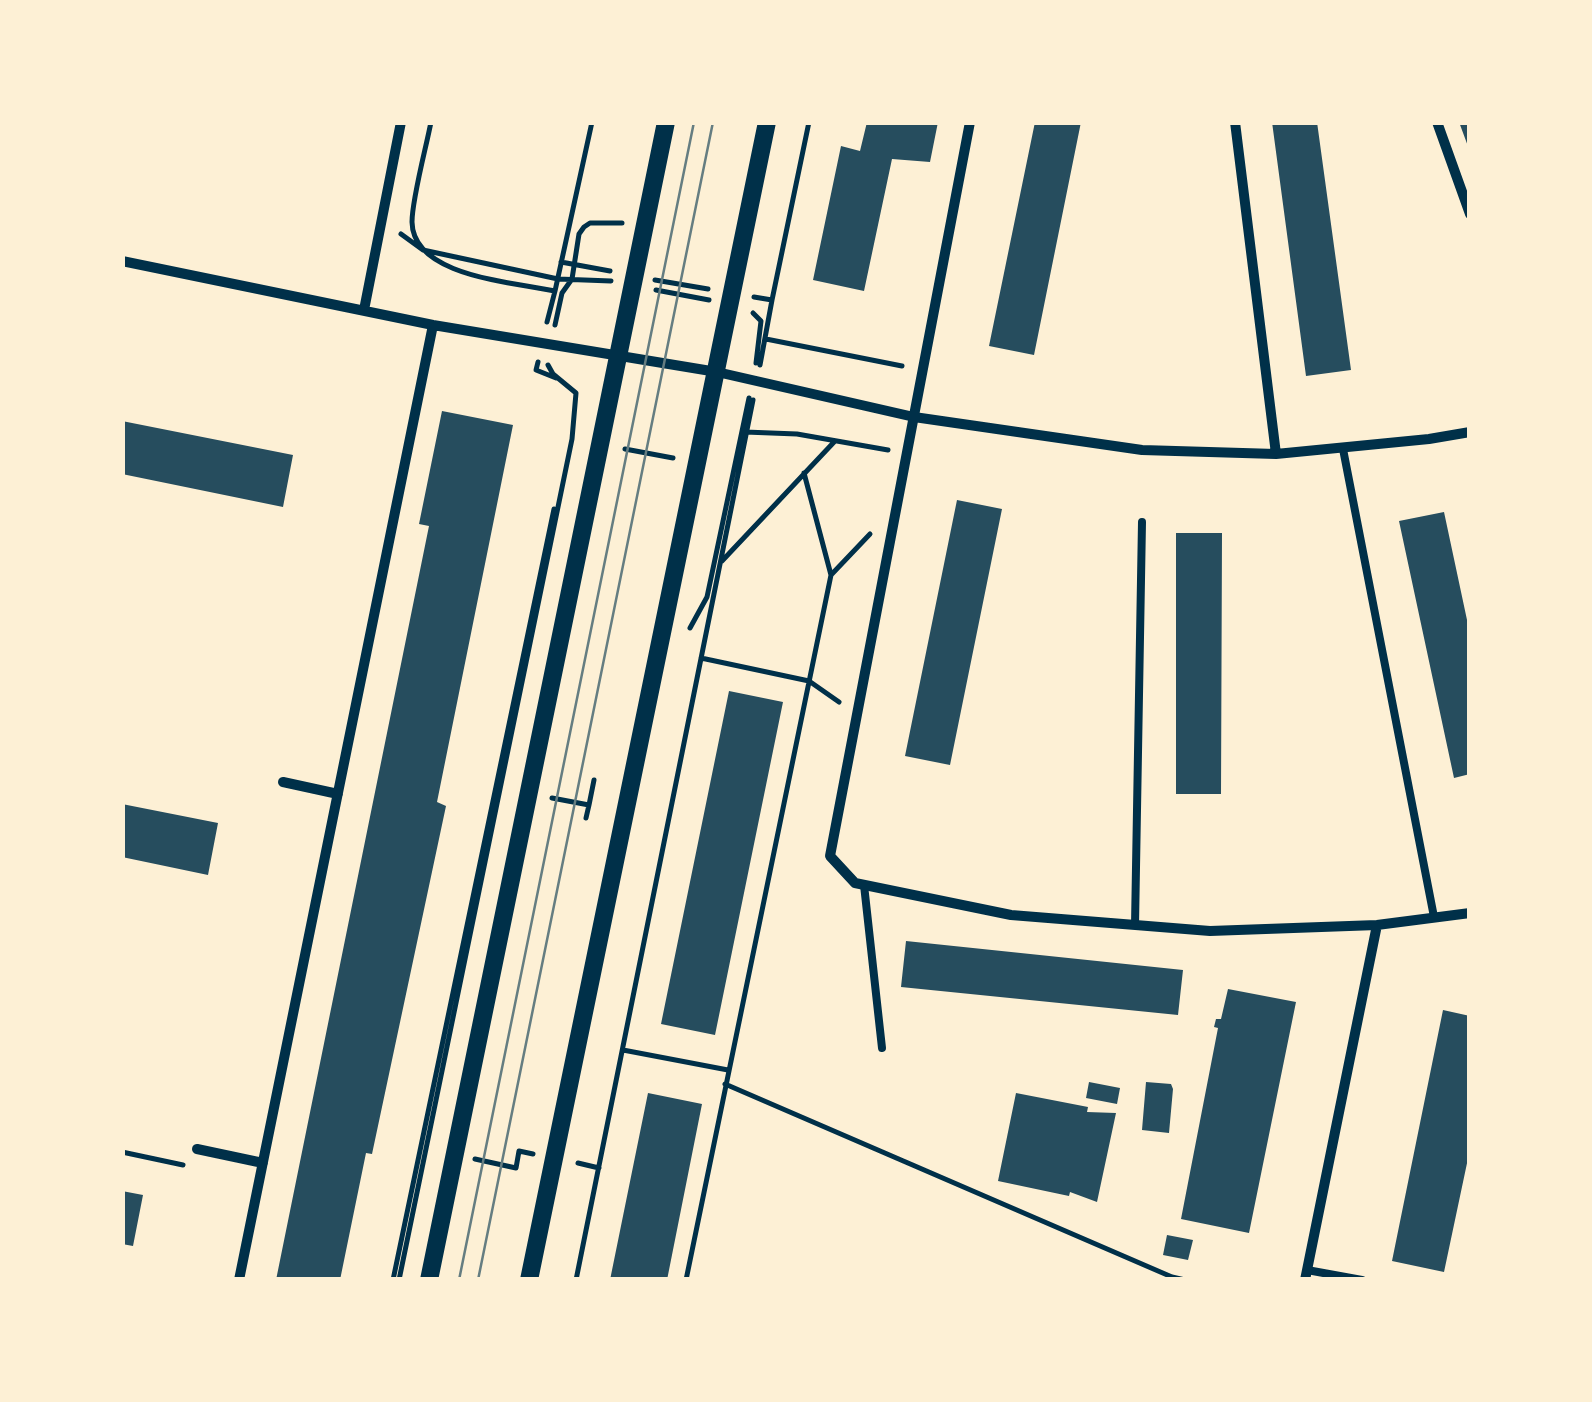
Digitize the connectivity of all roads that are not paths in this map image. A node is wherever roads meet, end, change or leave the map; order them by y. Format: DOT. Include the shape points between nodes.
graph roads {
  1 [pos="401,122"];
  2 [pos="666,122"];
  3 [pos="767,122"];
  4 [pos="970,122"];
  5 [pos="1235,122"];
  6 [pos="1437,122"];
  7 [pos="1470,214"];
  8 [pos="122,261"];
  9 [pos="364,310"];
  10 [pos="433,326"];
  11 [pos="619,354"];
  12 [pos="717,372"];
  13 [pos="914,417"];
  14 [pos="1470,432"];
  15 [pos="1344,449"];
  16 [pos="1276,454"];
  17 [pos="1142,522"];
  18 [pos="282,782"];
  19 [pos="338,794"];
  20 [pos="864,885"];
  21 [pos="1470,912"];
  22 [pos="1434,917"];
  23 [pos="1135,924"];
  24 [pos="1376,925"];
  25 [pos="882,1048"];
  26 [pos="198,1150"];
  27 [pos="263,1163"];
  28 [pos="1306,1275"];
  29 [pos="239,1280"];
  30 [pos="429,1280"];
  31 [pos="529,1280"];
  32 [pos="1362,1280"];
  1 -- 9 [label="street"];
  2 -- 11 [label="street"];
  3 -- 12 [label="street"];
  4 -- 13 [label="street"];
  5 -- 16 [label="street"];
  6 -- 7 [label="street"];
  8 -- 9 [label="street"];
  9 -- 10 [label="street"];
  10 -- 11 [label="street"];
  10 -- 19 [label="street"];
  11 -- 12 [label="street"];
  11 -- 30 [label="street"];
  12 -- 13 [label="street"];
  12 -- 31 [label="street"];
  13 -- 16 [label="street" via="1142,450"];
  13 -- 20 [label="street" via="830,856 854,884"];
  14 -- 15 [label="street"];
  15 -- 16 [label="street"];
  15 -- 22 [label="lane"];
  17 -- 23 [label="lane"];
  18 -- 19 [label="street"];
  19 -- 27 [label="street"];
  20 -- 23 [label="street" via="1011,915"];
  20 -- 25 [label="lane"];
  21 -- 22 [label="street"];
  22 -- 24 [label="street"];
  23 -- 24 [label="street" via="1210,930"];
  24 -- 28 [label="street"];
  26 -- 27 [label="street"];
  27 -- 29 [label="street"];
  28 -- 32 [label="lane"];
}
